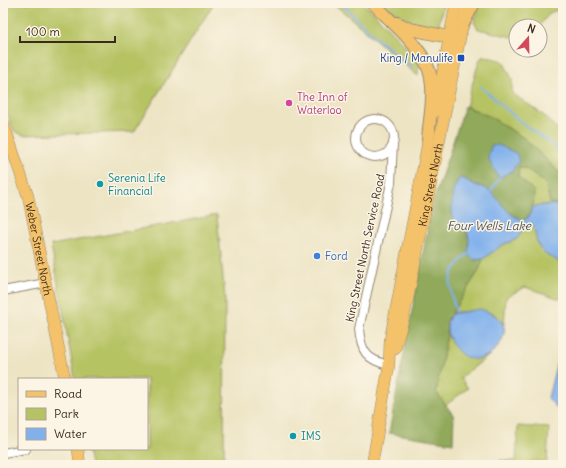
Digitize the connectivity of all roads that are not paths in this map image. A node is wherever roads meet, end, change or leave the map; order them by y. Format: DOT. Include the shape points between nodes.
graph roads {
  1 [pos="456,3"];
  2 [pos="467,3"];
  3 [pos="474,3"];
  4 [pos="376,6"];
  5 [pos="463,24"];
  6 [pos="449,37"];
  7 [pos="3,122"];
  8 [pos="428,140"];
  9 [pos="393,143"];
  10 [pos="46,284"];
  11 [pos="3,291"];
  12 [pos="389,365"];
  13 [pos="65,378"];
  14 [pos="20,450"];
  15 [pos="78,450"];
  16 [pos="3,453"];
  17 [pos="80,465"];
  18 [pos="372,465"];
  1 -- 6 [label="main road, King Street North"];
  2 -- 5 [label="main road, King Street North"];
  3 -- 5 [label="highway"];
  4 -- 6 [label="highway" via="397,23 410,29"];
  4 -- 8 [label="highway" via="408,38 430,70 432,83"];
  5 -- 12 [label="main road, King Street North" via="405,312"];
  6 -- 8 [label="main road, King Street North" via="440,92"];
  7 -- 10 [label="main road, Weber Street North" via="28,196"];
  8 -- 12 [label="main road, King Street North" via="390,340"];
  9 -- 9 [label="street, King Street North Service Road" via="394,134 391,128 380,119 363,124 357,135 358,146 362,152 374,157 386,153"];
  9 -- 12 [label="street, King Street North Service Road" via="391,182 359,329 360,343 365,353 373,360"];
  10 -- 11 [label="street"];
  10 -- 13 [label="main road, Weber Street North"];
  12 -- 18 [label="main road, King Street North"];
  14 -- 16 [label="street"];
  15 -- 17 [label="main road"];
}
